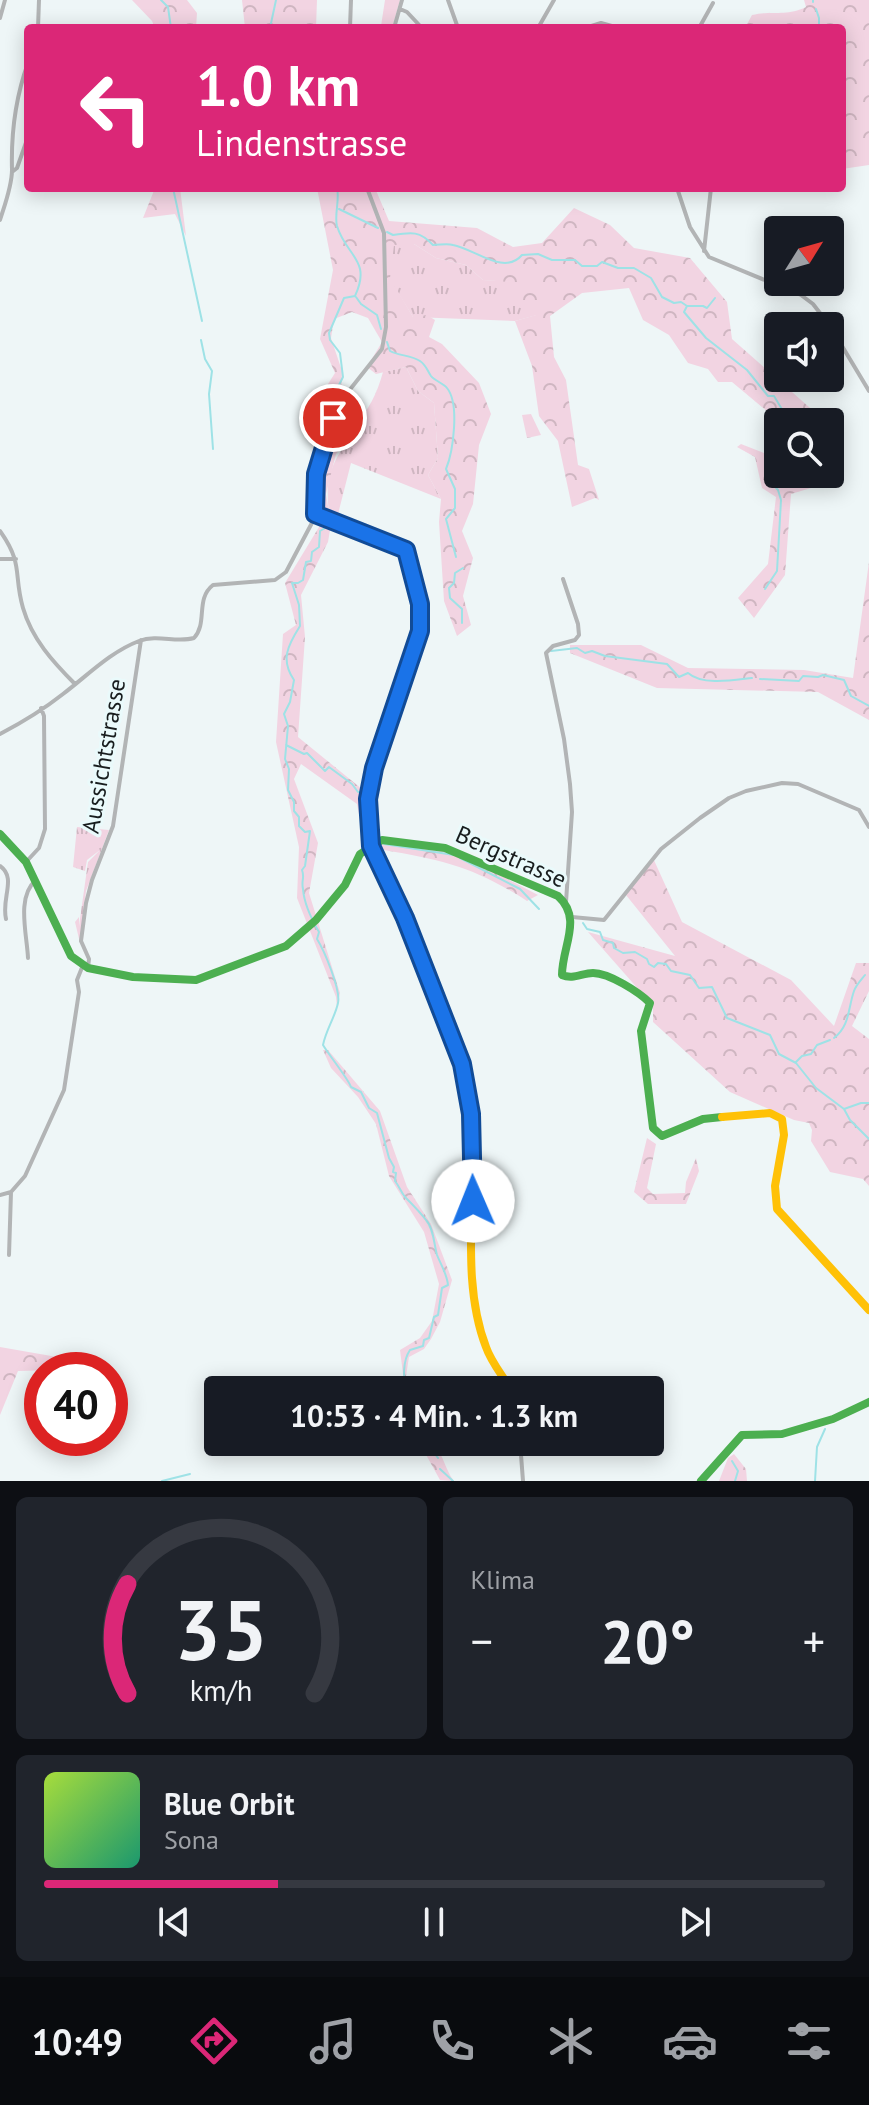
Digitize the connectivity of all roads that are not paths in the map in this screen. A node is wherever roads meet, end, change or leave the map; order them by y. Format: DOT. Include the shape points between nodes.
graph roads {
  1 [pos="5,0"];
  2 [pos="39,0"];
  3 [pos="351,0"];
  4 [pos="402,0"];
  5 [pos="448,0"];
  6 [pos="554,0"];
  7 [pos="713,3"];
  8 [pos="400,9"];
  9 [pos="0,18"];
  10 [pos="38,24"];
  11 [pos="350,24"];
  12 [pos="395,24"];
  13 [pos="418,24"];
  14 [pos="457,24"];
  15 [pos="540,24"];
  16 [pos="701,24"];
  17 [pos="24,76"];
  18 [pos="24,148"];
  19 [pos="12,172"];
  20 [pos="369,192"];
  21 [pos="678,192"];
  22 [pos="711,192"];
  23 [pos="0,220"];
  24 [pos="704,251"];
  25 [pos="818,312"];
  26 [pos="844,349"];
  27 [pos="869,391"];
  28 [pos="315,514"];
  29 [pos="0,531"];
  30 [pos="0,559"];
  31 [pos="16,559"];
  32 [pos="563,579"];
  33 [pos="141,640"];
  34 [pos="75,684"];
  35 [pos="41,708"];
  36 [pos="0,734"];
  37 [pos="869,827"];
  38 [pos="370,832"];
  39 [pos="1,837"];
  40 [pos="382,840"];
  41 [pos="371,846"];
  42 [pos="26,862"];
  43 [pos="0,866"];
  44 [pos="36,880"];
  45 [pos="566,902"];
  46 [pos="572,917"];
  47 [pos="6,919"];
  48 [pos="28,958"];
  49 [pos="86,966"];
  50 [pos="11,1192"];
  51 [pos="0,1195"];
  52 [pos="9,1255"];
  53 [pos="869,1310"];
  54 [pos="503,1376"];
  55 [pos="869,1402"];
  56 [pos="521,1456"];
  57 [pos="523,1481"];
  58 [pos="701,1481"];
  1 -- 9 [label="street"];
  2 -- 10 [label="street"];
  3 -- 11 [label="street"];
  4 -- 8 [label="street"];
  5 -- 14 [label="street"];
  6 -- 15 [label="street"];
  7 -- 16 [label="street"];
  8 -- 12 [label="street"];
  8 -- 13 [label="street"];
  17 -- 19 [label="street"];
  18 -- 19 [label="street"];
  19 -- 23 [label="street"];
  20 -- 28 [label="street" via="384,233 385,336 382,349 335,415 316,474"];
  21 -- 24 [label="street"];
  22 -- 24 [label="street"];
  24 -- 25 [label="street" via="806,298"];
  26 -- 27 [label="street"];
  28 -- 33 [label="street" via="282,577 213,585 203,598 201,627 194,638"];
  28 -- 38 [label="street" via="406,550 420,604 420,631 374,768 368,799"];
  29 -- 31 [label="street"];
  30 -- 31 [label="street"];
  31 -- 34 [label="street" via="28,621 48,658"];
  32 -- 45 [label="street" via="579,635 546,653 570,784"];
  33 -- 34 [label="street"];
  33 -- 49 [label="street, Aussichtstrasse" via="113,826 86,903 81,941 89,959"];
  34 -- 35 [label="street"];
  35 -- 36 [label="street"];
  35 -- 42 [label="street" via="45,829 39,848"];
  37 -- 46 [label="street" via="853,807 798,784 746,791 661,849 604,920"];
  38 -- 40 [label="street"];
  38 -- 41 [label="street"];
  39 -- 42 [label="street"];
  40 -- 41 [label="street"];
  40 -- 45 [label="street, Bergstrasse" via="445,848"];
  41 -- 49 [label="street" via="313,923 275,952 196,980 133,977"];
  41 -- 54 [label="street" via="462,1064 471,1114 476,1312 486,1348"];
  42 -- 44 [label="street"];
  43 -- 47 [label="street" via="8,876"];
  44 -- 48 [label="street" via="25,900"];
  44 -- 49 [label="street" via="67,951"];
  45 -- 46 [label="street, Bergstrasse"];
  46 -- 53 [label="street, Bergstrasse" via="562,975 596,973 632,988 650,1003 641,1031 653,1128 662,1136 703,1119 779,1116 785,1134 773,1201"];
  49 -- 50 [label="street, Aussichtstrasse" via="77,980 64,1090 34,1161"];
  50 -- 51 [label="street"];
  50 -- 52 [label="street"];
  55 -- 58 [label="street" via="782,1434 742,1435"];
  56 -- 57 [label="street"];
}
